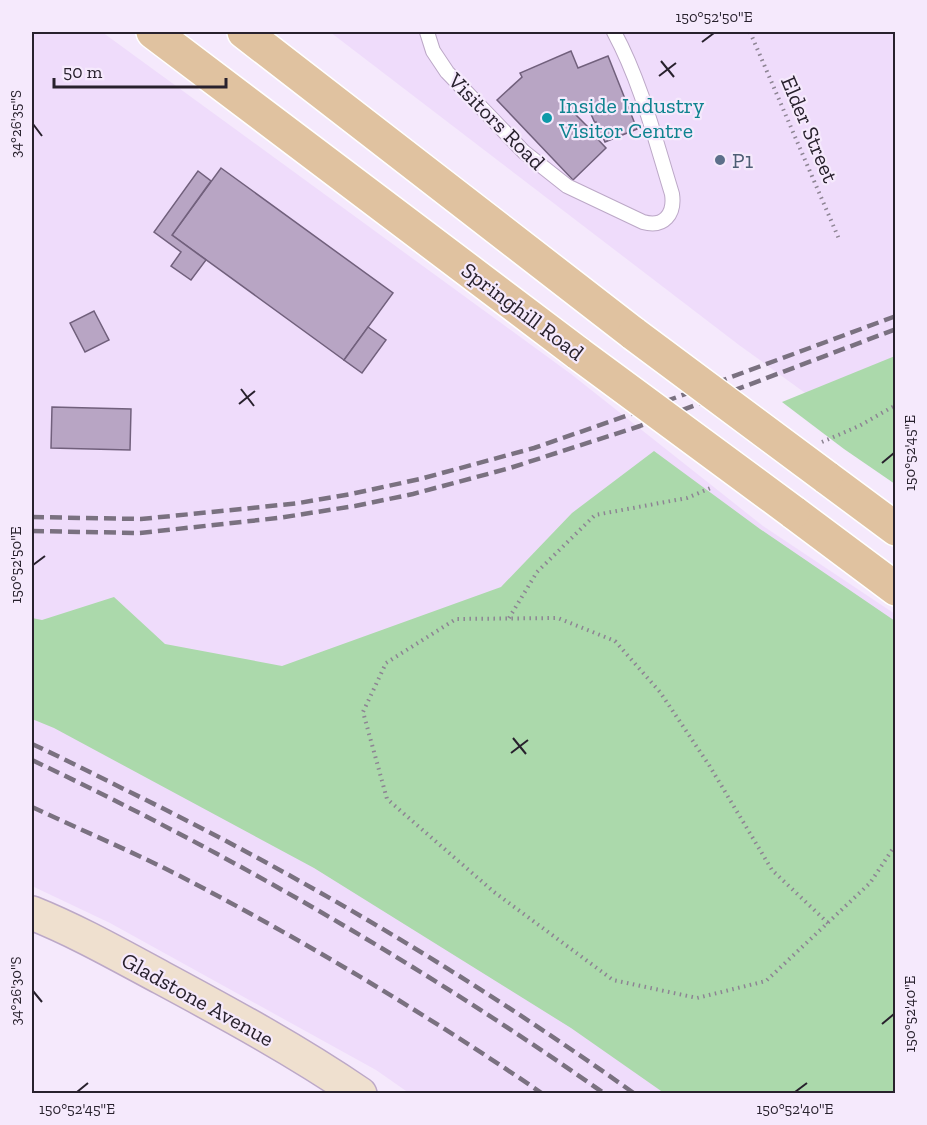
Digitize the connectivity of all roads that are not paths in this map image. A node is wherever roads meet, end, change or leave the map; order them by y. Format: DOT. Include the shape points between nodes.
graph roads {
  1 [pos="153,32"];
  2 [pos="244,32"];
  3 [pos="427,32"];
  4 [pos="614,32"];
  5 [pos="896,528"];
  6 [pos="896,589"];
  7 [pos="32,913"];
  8 [pos="360,1094"];
  1 -- 6 [label="main road, Springhill Road, bridge"];
  2 -- 5 [label="main road, bridge" via="634,334"];
  3 -- 4 [label="lane, Visitors Road" via="432,51 447,72 543,169 576,191 654,224 669,215 672,194 646,108"];
  7 -- 8 [label="main road, Gladstone Avenue" via="233,1016"];
}
